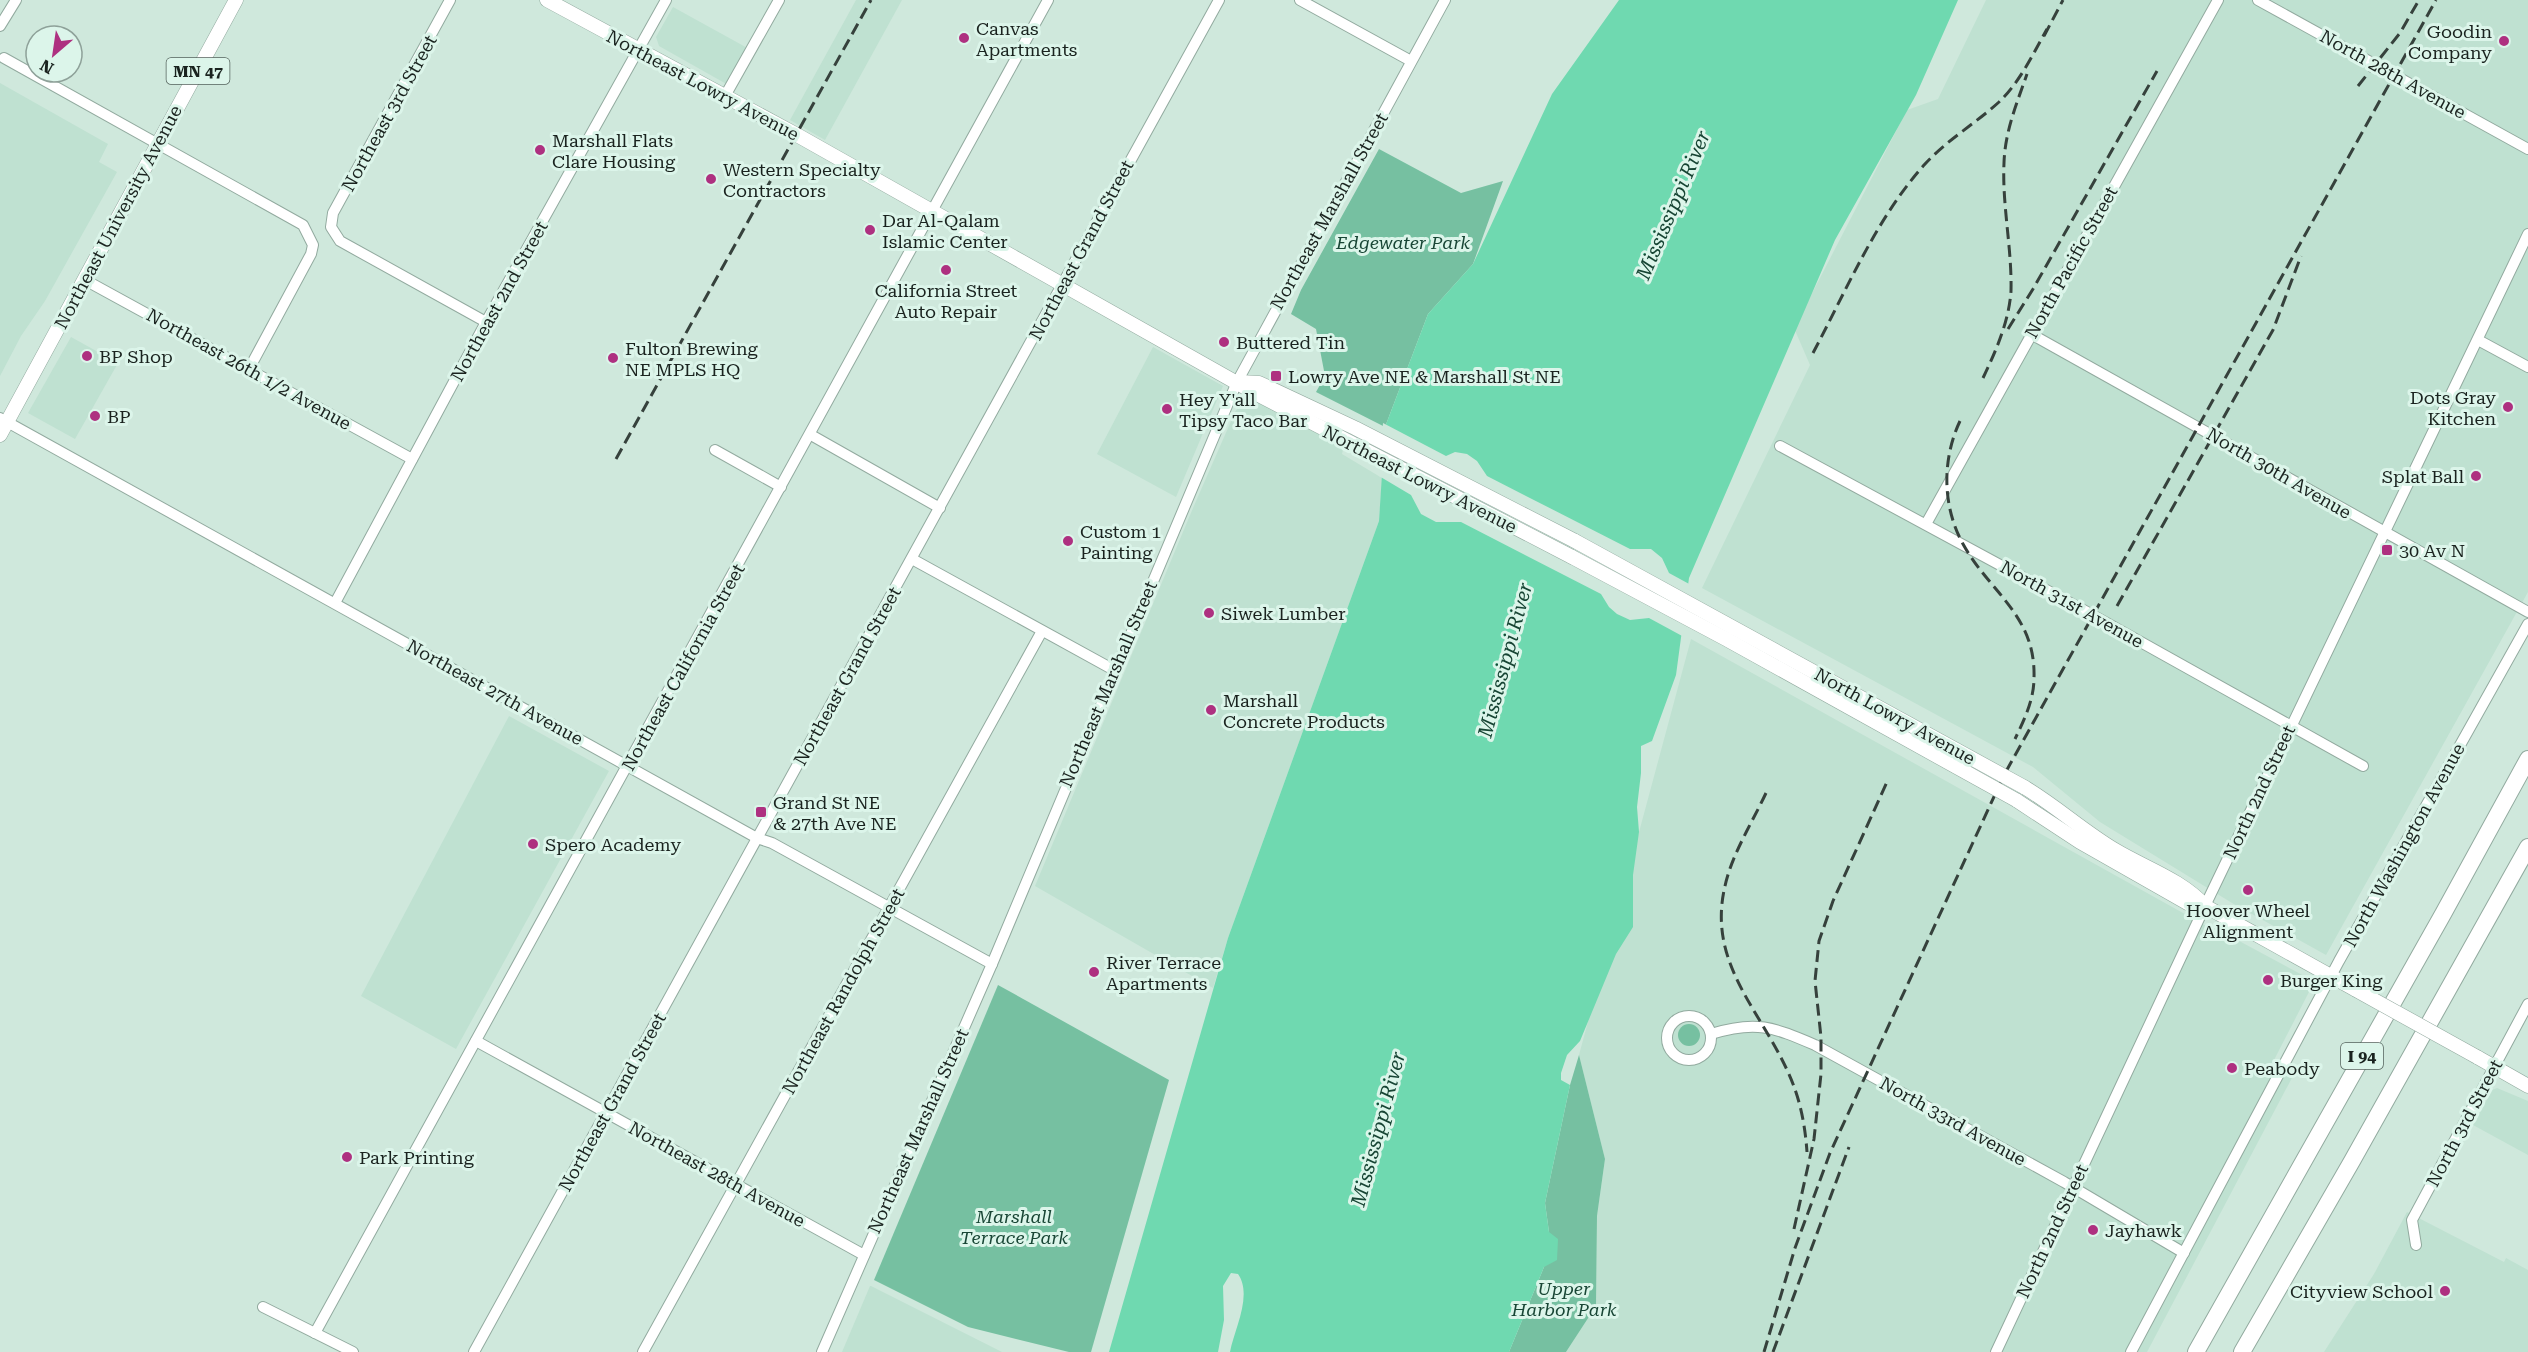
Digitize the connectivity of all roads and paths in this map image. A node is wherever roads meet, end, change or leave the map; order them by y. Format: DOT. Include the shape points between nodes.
graph roads {
  1 [pos="16,0"];
  2 [pos="236,0"];
  3 [pos="450,0"];
  4 [pos="547,0"];
  5 [pos="666,0"];
  6 [pos="779,0"];
  7 [pos="1048,0"];
  8 [pos="1220,0"];
  9 [pos="1300,0"];
  10 [pos="1445,0"];
  11 [pos="2218,0"];
  12 [pos="2258,0"];
  13 [pos="0,26"];
  14 [pos="639,49"];
  15 [pos="4,58"];
  16 [pos="1411,61"];
  17 [pos="725,96"];
  18 [pos="159,143"];
  19 [pos="2528,149"];
  20 [pos="931,210"];
  21 [pos="2528,234"];
  22 [pos="85,280"];
  23 [pos="1062,283"];
  24 [pos="486,322"];
  25 [pos="2031,334"];
  26 [pos="2478,340"];
  27 [pos="2528,367"];
  28 [pos="249,369"];
  29 [pos="1236,382"];
  30 [pos="3,420"];
  31 [pos="0,435"];
  32 [pos="811,435"];
  33 [pos="1780,446"];
  34 [pos="715,450"];
  35 [pos="412,459"];
  36 [pos="782,487"];
  37 [pos="940,508"];
  38 [pos="1926,524"];
  39 [pos="2383,532"];
  40 [pos="1575,541"];
  41 [pos="1572,557"];
  42 [pos="912,559"];
  43 [pos="334,603"];
  44 [pos="2528,612"];
  45 [pos="2528,624"];
  46 [pos="1042,631"];
  47 [pos="1114,670"];
  48 [pos="2291,726"];
  49 [pos="2528,759"];
  50 [pos="628,766"];
  51 [pos="2363,766"];
  52 [pos="757,838"];
  53 [pos="2528,847"];
  54 [pos="2205,906"];
  55 [pos="889,908"];
  56 [pos="992,964"];
  57 [pos="2332,976"];
  58 [pos="2528,1004"];
  59 [pos="1711,1034"];
  60 [pos="476,1041"];
  61 [pos="2494,1068"];
  62 [pos="2528,1086"];
  63 [pos="605,1114"];
  64 [pos="736,1185"];
  65 [pos="2073,1189"];
  66 [pos="2416,1245"];
  67 [pos="2184,1253"];
  68 [pos="864,1255"];
  69 [pos="263,1307"];
  70 [pos="315,1333"];
  71 [pos="336,1348"];
  72 [pos="353,1352"];
  73 [pos="474,1352"];
  74 [pos="644,1352"];
  75 [pos="822,1352"];
  76 [pos="1996,1352"];
  77 [pos="2131,1352"];
  78 [pos="2196,1352"];
  79 [pos="2242,1352"];
  1 -- 13 [label="street"];
  2 -- 18 [label="main road, Northeast University Avenue / MN 47"];
  3 -- 24 [label="street, Northeast 3rd Street" via="333,213 331,227 340,241"];
  4 -- 14 [label="main road, Northeast Lowry Avenue"];
  5 -- 14 [label="street, Northeast 2nd Street"];
  6 -- 17 [label="street"];
  7 -- 20 [label="street, Northeast California Street"];
  8 -- 23 [label="street, Northeast Grand Street"];
  9 -- 16 [label="street"];
  10 -- 16 [label="street, Northeast Marshall Street"];
  11 -- 25 [label="street, North Pacific Street"];
  12 -- 19 [label="street, North 28th Avenue"];
  14 -- 17 [label="main road, Northeast Lowry Avenue"];
  14 -- 24 [label="street, Northeast 2nd Street"];
  15 -- 18 [label="street"];
  16 -- 29 [label="street, Northeast Marshall Street"];
  17 -- 20 [label="main road, Northeast Lowry Avenue"];
  18 -- 22 [label="main road, Northeast University Avenue / MN 47"];
  18 -- 28 [label="street" via="294,218 311,236 310,254"];
  20 -- 23 [label="main road, Northeast Lowry Avenue"];
  20 -- 32 [label="street, Northeast California Street" via="927,224"];
  21 -- 26 [label="street, North 2nd Street"];
  22 -- 28 [label="street, Northeast 26th 1/2 Avenue"];
  22 -- 30 [label="main road, Northeast University Avenue / MN 47"];
  23 -- 29 [label="main road, Northeast Lowry Avenue"];
  23 -- 37 [label="street, Northeast Grand Street"];
  24 -- 35 [label="street, Northeast 2nd Street"];
  25 -- 38 [label="street, North Pacific Street"];
  25 -- 39 [label="street, North 30th Avenue"];
  26 -- 27 [label="street"];
  26 -- 39 [label="street, North 2nd Street"];
  28 -- 35 [label="street, Northeast 26th 1/2 Avenue"];
  29 -- 40 [label="main road, Northeast Lowry Avenue" via="1259,383 1355,428"];
  29 -- 41 [label="main road, Northeast Lowry Avenue"];
  29 -- 47 [label="street, Northeast Marshall Street"];
  30 -- 31 [label="main road, Northeast University Avenue / MN 47"];
  30 -- 43 [label="street, Northeast 27th Avenue"];
  32 -- 36 [label="street, Northeast California Street"];
  32 -- 37 [label="street"];
  33 -- 38 [label="street, North 31st Avenue"];
  34 -- 36 [label="street"];
  35 -- 43 [label="street, Northeast 2nd Street"];
  36 -- 50 [label="street, Northeast California Street"];
  37 -- 42 [label="street, Northeast Grand Street"];
  38 -- 48 [label="street, North 31st Avenue"];
  39 -- 44 [label="street, North 30th Avenue"];
  39 -- 48 [label="street, North 2nd Street"];
  40 -- 54 [label="main road, North Lowry Avenue, bridge" via="2024,787 2114,849 2194,893"];
  41 -- 54 [label="main road, North Lowry Avenue, bridge" via="2016,800 2080,843 2189,904"];
  42 -- 46 [label="street"];
  42 -- 52 [label="street, Northeast Grand Street"];
  43 -- 50 [label="street, Northeast 27th Avenue"];
  45 -- 57 [label="street, North Washington Avenue"];
  46 -- 47 [label="street"];
  46 -- 55 [label="street, Northeast Randolph Street"];
  47 -- 56 [label="street, Northeast Marshall Street"];
  48 -- 51 [label="street, North 31st Avenue"];
  48 -- 54 [label="street, North 2nd Street"];
  49 -- 78 [label="highway, I 94"];
  50 -- 52 [label="street, Northeast 27th Avenue"];
  50 -- 60 [label="street, Northeast California Street"];
  52 -- 55 [label="street, Northeast 27th Avenue"];
  52 -- 63 [label="street, Northeast Grand Street"];
  53 -- 79 [label="highway, I 94"];
  54 -- 57 [label="main road, North Lowry Avenue"];
  54 -- 65 [label="street, North 2nd Street"];
  55 -- 56 [label="street, Northeast 27th Avenue"];
  55 -- 64 [label="street, Northeast Randolph Street"];
  56 -- 68 [label="street, Northeast Marshall Street"];
  57 -- 61 [label="main road, North Lowry Avenue, bridge"];
  57 -- 67 [label="street, North Washington Avenue"];
  58 -- 61 [label="street, North 3rd Street"];
  59 -- 59 [label="street" via="1698,1017 1683,1016 1671,1024 1667,1038 1677,1057 1692,1060 1709,1048"];
  59 -- 65 [label="street, North 33rd Avenue" via="1731,1028 1776,1028"];
  60 -- 63 [label="street, Northeast 28th Avenue"];
  60 -- 70 [label="street, Northeast California Street"];
  61 -- 62 [label="main road, North Lowry Avenue"];
  61 -- 66 [label="street, North 3rd Street" via="2412,1220"];
  63 -- 64 [label="street, Northeast 28th Avenue"];
  63 -- 73 [label="street, Northeast Grand Street"];
  64 -- 68 [label="street, Northeast 28th Avenue"];
  64 -- 74 [label="street, Northeast Randolph Street"];
  65 -- 67 [label="street, North 33rd Avenue"];
  65 -- 76 [label="street, North 2nd Street"];
  67 -- 77 [label="street, North Washington Avenue"];
  68 -- 75 [label="street, Northeast Marshall Street"];
  69 -- 70 [label="street"];
  70 -- 71 [label="street"];
  71 -- 72 [label="street"];
}
